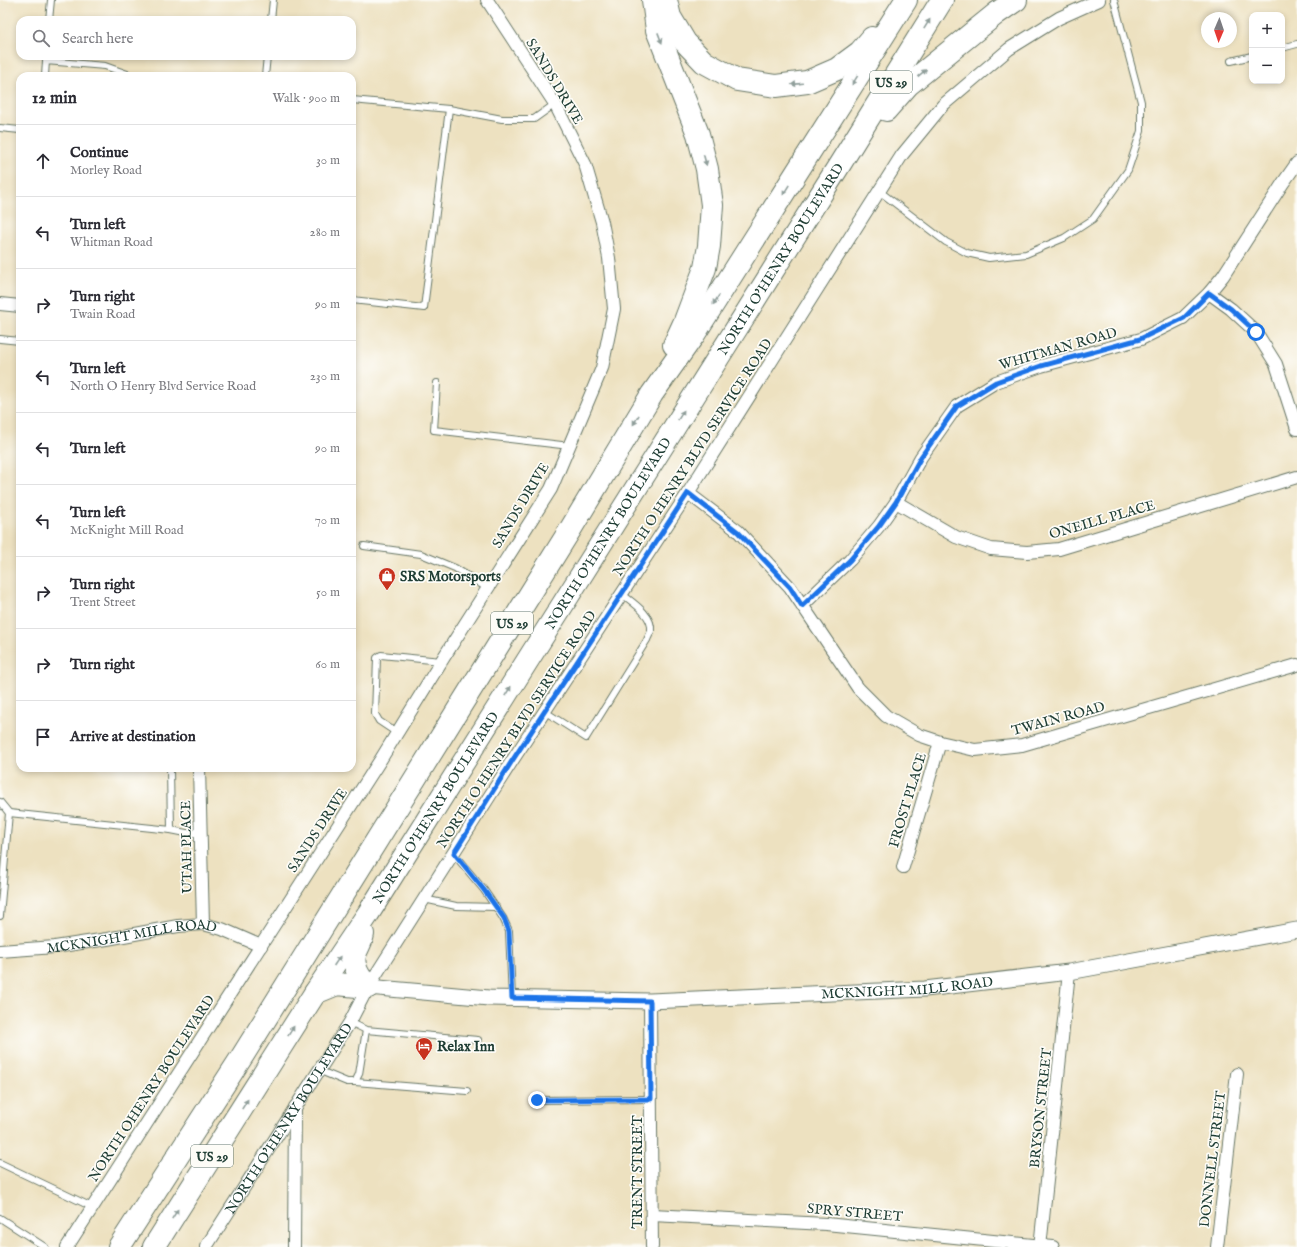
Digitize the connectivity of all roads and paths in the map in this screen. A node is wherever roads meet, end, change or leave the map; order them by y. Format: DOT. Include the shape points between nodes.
graph roads {
  1 [pos="51,0"];
  2 [pos="272,0"];
  3 [pos="487,0"];
  4 [pos="653,0"];
  5 [pos="666,0"];
  6 [pos="900,0"];
  7 [pos="906,0"];
  8 [pos="942,0"];
  9 [pos="1016,0"];
  10 [pos="1099,0"];
  11 [pos="1114,0"];
  12 [pos="49,16"];
  13 [pos="271,16"];
  14 [pos="1297,44"];
  15 [pos="1285,47"];
  16 [pos="1249,57"];
  17 [pos="46,60"];
  18 [pos="61,60"];
  19 [pos="267,60"];
  20 [pos="1231,61"];
  21 [pos="45,72"];
  22 [pos="122,72"];
  23 [pos="265,72"];
  24 [pos="356,100"];
  25 [pos="555,104"];
  26 [pos="449,110"];
  27 [pos="0,128"];
  28 [pos="16,130"];
  29 [pos="1297,163"];
  30 [pos="840,164"];
  31 [pos="879,192"];
  32 [pos="1209,293"];
  33 [pos="356,300"];
  34 [pos="0,304"];
  35 [pos="16,306"];
  36 [pos="0,339"];
  37 [pos="16,340"];
  38 [pos="437,383"];
  39 [pos="652,394"];
  40 [pos="1297,429"];
  41 [pos="570,446"];
  42 [pos="1297,477"];
  43 [pos="688,493"];
  44 [pos="896,502"];
  45 [pos="364,546"];
  46 [pos="487,588"];
  47 [pos="622,594"];
  48 [pos="802,606"];
  49 [pos="441,661"];
  50 [pos="1297,665"];
  51 [pos="544,711"];
  52 [pos="397,732"];
  53 [pos="940,742"];
  54 [pos="170,772"];
  55 [pos="199,772"];
  56 [pos="0,802"];
  57 [pos="9,812"];
  58 [pos="171,830"];
  59 [pos="200,833"];
  60 [pos="454,853"];
  61 [pos="903,867"];
  62 [pos="424,899"];
  63 [pos="496,907"];
  64 [pos="368,914"];
  65 [pos="0,916"];
  66 [pos="203,924"];
  67 [pos="1297,930"];
  68 [pos="261,946"];
  69 [pos="0,951"];
  70 [pos="1069,972"];
  71 [pos="368,987"];
  72 [pos="315,993"];
  73 [pos="512,998"];
  74 [pos="650,1001"];
  75 [pos="350,1022"];
  76 [pos="366,1030"];
  77 [pos="478,1040"];
  78 [pos="318,1070"];
  79 [pos="1237,1074"];
  80 [pos="355,1082"];
  81 [pos="467,1091"];
  82 [pos="651,1099"];
  83 [pos="537,1100"];
  84 [pos="296,1107"];
  85 [pos="0,1164"];
  86 [pos="92,1207"];
  87 [pos="652,1216"];
  88 [pos="0,1218"];
  89 [pos="1040,1246"];
  90 [pos="45,1247"];
  91 [pos="67,1247"];
  92 [pos="119,1247"];
  93 [pos="154,1247"];
  94 [pos="206,1247"];
  95 [pos="294,1247"];
  96 [pos="652,1247"];
  97 [pos="1053,1247"];
  98 [pos="1217,1247"];
  1 -- 12 [label="lane"];
  2 -- 13 [label="lane"];
  3 -- 25 [label="street, SANDS DRIVE"];
  4 -- 39 [label="highway, one-way" via="657,30 698,134 707,169 712,205 705,268 685,321"];
  6 -- 5 [label="highway, one-way" via="860,52 837,69 807,82 776,86 737,80 704,62 685,42 670,17"];
  7 -- 39 [label="highway, US 29, one-way" via="693,336"];
  30 -- 8 [label="highway, NORTH O'HENRY BOULEVARD / US 29, one-way"];
  30 -- 9 [label="highway, one-way" via="908,85"];
  10 -- 31 [label="street, NORTH O HENRY BLVD SERVICE ROAD" via="1059,18 1009,49 943,105 902,155"];
  11 -- 31 [label="lane" via="1141,102 1141,131 1128,170 1093,219 1064,238 1026,254 989,258 967,254 946,242"];
  14 -- 15 [label="lane"];
  16 -- 20 [label="lane"];
  17 -- 21 [label="lane"];
  18 -- 22 [label="lane" via="105,66"];
  19 -- 23 [label="lane"];
  24 -- 26 [label="lane"];
  25 -- 26 [label="lane" via="534,119 502,119"];
  25 -- 41 [label="street, SANDS DRIVE" via="585,164 602,222 609,258 614,309 602,368"];
  26 -- 33 [label="lane" via="424,308"];
  27 -- 28 [label="lane"];
  29 -- 32 [label="street, WHITMAN ROAD" via="1223,276"];
  64 -- 30 [label="highway, NORTH O'HENRY BOULEVARD / US 29, one-way"];
  31 -- 43 [label="street, NORTH O HENRY BLVD SERVICE ROAD"];
  32 -- 40 [label="street" via="1256,332 1276,364"];
  32 -- 44 [label="street, WHITMAN ROAD" via="1184,318 1140,339 1041,366 996,382 957,406 921,457"];
  34 -- 35 [label="street"];
  36 -- 37 [label="lane"];
  38 -- 41 [label="lane" via="434,430"];
  39 -- 92 [label="highway, US 29, one-way" via="243,1055"];
  41 -- 46 [label="street, SANDS DRIVE" via="551,489"];
  42 -- 44 [label="street, ONEILL PLACE" via="1059,549 1027,552 991,549 956,537"];
  43 -- 47 [label="street, NORTH O HENRY BLVD SERVICE ROAD"];
  43 -- 48 [label="street, TWAIN ROAD" via="738,532 790,587"];
  44 -- 48 [label="street, WHITMAN ROAD" via="850,560"];
  45 -- 46 [label="lane" via="421,554 454,568"];
  46 -- 49 [label="street, SANDS DRIVE"];
  47 -- 51 [label="street, NORTH O HENRY BLVD SERVICE ROAD"];
  47 -- 51 [label="lane" via="648,616 651,630 586,738"];
  48 -- 53 [label="street, TWAIN ROAD" via="858,688 886,716 919,735"];
  49 -- 52 [label="street, SANDS DRIVE"];
  49 -- 52 [label="lane" via="381,655 377,658 375,714 379,721"];
  50 -- 53 [label="street, TWAIN ROAD" via="1022,745 975,750"];
  51 -- 60 [label="street, NORTH O HENRY BLVD SERVICE ROAD"];
  52 -- 68 [label="street, SANDS DRIVE"];
  53 -- 61 [label="street, FROST PLACE"];
  54 -- 58 [label="lane"];
  55 -- 59 [label="street, UTAH PLACE"];
  56 -- 57 [label="lane"];
  57 -- 58 [label="lane"];
  57 -- 65 [label="lane"];
  58 -- 59 [label="lane"];
  59 -- 66 [label="street, UTAH PLACE"];
  60 -- 62 [label="street, NORTH O HENRY BLVD SERVICE ROAD"];
  60 -- 63 [label="lane"];
  62 -- 63 [label="lane" via="456,906"];
  62 -- 71 [label="street, NORTH O HENRY BLVD SERVICE ROAD"];
  63 -- 73 [label="lane" via="509,931"];
  64 -- 71 [label="highway" via="354,964 361,980"];
  72 -- 64 [label="highway, NORTH O'HENRY BOULEVARD / US 29, one-way"];
  66 -- 68 [label="street, MCKNIGHT MILL ROAD" via="222,929"];
  66 -- 69 [label="street, MCKNIGHT MILL ROAD" via="55,947"];
  67 -- 70 [label="street, MCKNIGHT MILL ROAD"];
  68 -- 86 [label="street, NORTH OHENRY BOULEVARD"];
  70 -- 74 [label="street, MCKNIGHT MILL ROAD" via="924,989"];
  70 -- 89 [label="street, BRYSON STREET"];
  71 -- 72 [label="highway" via="337,984"];
  71 -- 73 [label="street, MCKNIGHT MILL ROAD"];
  71 -- 75 [label="street, NORTH O'HENRY BOULEVARD"];
  93 -- 72 [label="highway, NORTH O'HENRY BOULEVARD / US 29, one-way"];
  73 -- 74 [label="street, MCKNIGHT MILL ROAD"];
  74 -- 82 [label="street, TRENT STREET"];
  75 -- 76 [label="lane"];
  75 -- 78 [label="street, NORTH O'HENRY BOULEVARD"];
  76 -- 77 [label="lane"];
  76 -- 80 [label="lane" via="359,1074"];
  78 -- 80 [label="lane" via="347,1082"];
  78 -- 84 [label="street, NORTH O'HENRY BOULEVARD"];
  79 -- 98 [label="street, DONNELL STREET"];
  80 -- 81 [label="lane"];
  82 -- 83 [label="lane"];
  82 -- 87 [label="street, TRENT STREET"];
  84 -- 94 [label="street, NORTH O'HENRY BOULEVARD"];
  84 -- 95 [label="street"];
  85 -- 86 [label="lane"];
  86 -- 91 [label="street, NORTH OHENRY BOULEVARD"];
  87 -- 89 [label="street, SPRY STREET" via="826,1224"];
  87 -- 96 [label="street, TRENT STREET"];
  88 -- 90 [label="lane"];
  89 -- 97 [label="street, SPRY STREET"];
}
